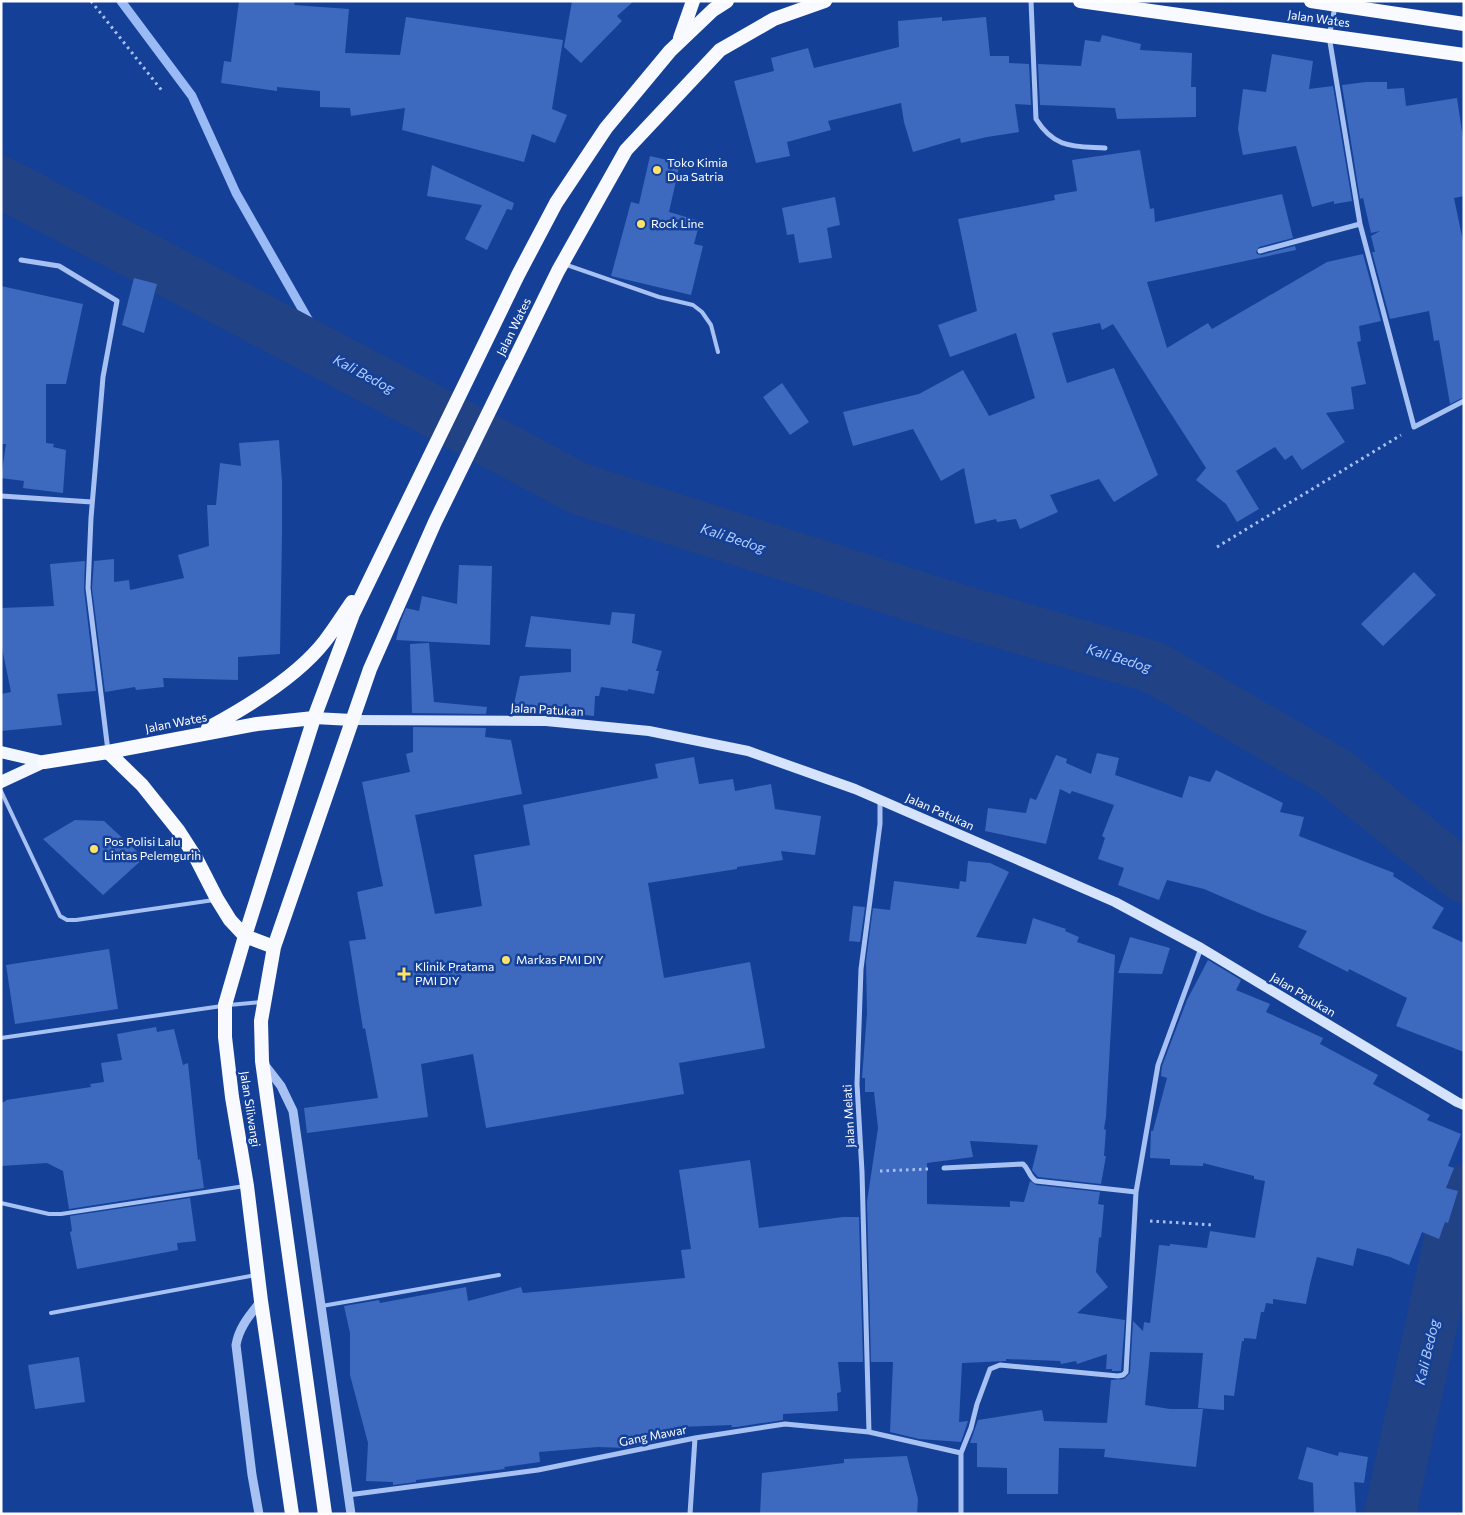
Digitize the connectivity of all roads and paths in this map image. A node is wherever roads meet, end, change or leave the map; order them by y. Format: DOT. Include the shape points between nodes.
graph roads {
  1 [pos="91,1"];
  2 [pos="693,1"];
  3 [pos="727,1"];
  4 [pos="825,1"];
  5 [pos="1031,1"];
  6 [pos="1080,1"];
  7 [pos="1310,1"];
  8 [pos="1335,3"];
  9 [pos="712,6"];
  10 [pos="1464,24"];
  11 [pos="1329,36"];
  12 [pos="678,43"];
  13 [pos="1464,55"];
  14 [pos="163,92"];
  15 [pos="1105,148"];
  16 [pos="1360,224"];
  17 [pos="1260,251"];
  18 [pos="21,260"];
  19 [pos="562,263"];
  20 [pos="718,352"];
  21 [pos="1464,402"];
  22 [pos="1414,427"];
  23 [pos="1,496"];
  24 [pos="92,502"];
  25 [pos="1217,547"];
  26 [pos="373,572"];
  27 [pos="314,718"];
  28 [pos="352,720"];
  29 [pos="194,735"];
  30 [pos="1,752"];
  31 [pos="108,752"];
  32 [pos="44,762"];
  33 [pos="1,782"];
  34 [pos="1,791"];
  35 [pos="880,800"];
  36 [pos="217,899"];
  37 [pos="245,936"];
  38 [pos="274,947"];
  39 [pos="1201,948"];
  40 [pos="263,1002"];
  41 [pos="225,1005"];
  42 [pos="1,1038"];
  43 [pos="262,1061"];
  44 [pos="1460,1104"];
  45 [pos="944,1168"];
  46 [pos="862,1172"];
  47 [pos="247,1186"];
  48 [pos="1136,1192"];
  49 [pos="1,1203"];
  50 [pos="1135,1219"];
  51 [pos="1214,1225"];
  52 [pos="258,1274"];
  53 [pos="500,1275"];
  54 [pos="261,1300"];
  55 [pos="322,1306"];
  56 [pos="51,1314"];
  57 [pos="869,1432"];
  58 [pos="695,1438"];
  59 [pos="961,1453"];
  60 [pos="348,1495"];
  61 [pos="259,1514"];
  62 [pos="292,1514"];
  63 [pos="325,1514"];
  64 [pos="351,1514"];
  65 [pos="690,1514"];
  66 [pos="962,1514"];
  1 -- 14 [label="path"];
  2 -- 12 [label="highway"];
  3 -- 9 [label="highway, Jalan Wates"];
  4 -- 19 [label="highway, Jalan Wates" via="774,19 720,50 626,150"];
  5 -- 15 [label="street" via="1036,118 1054,140 1069,146"];
  6 -- 11 [label="highway, Jalan Wates"];
  7 -- 8 [label="highway, Jalan Wates"];
  8 -- 10 [label="highway, Jalan Wates"];
  8 -- 11 [label="street"];
  9 -- 12 [label="highway, Jalan Wates"];
  11 -- 13 [label="highway, Jalan Wates"];
  11 -- 16 [label="street"];
  12 -- 26 [label="highway, Jalan Wates" via="606,128 556,203"];
  16 -- 17 [label="street"];
  16 -- 22 [label="street"];
  18 -- 24 [label="street" via="59,266 117,301 103,377"];
  19 -- 20 [label="lane" via="693,306 711,325"];
  19 -- 28 [label="highway, Jalan Wates" via="435,522 370,669"];
  21 -- 22 [label="street"];
  22 -- 25 [label="path"];
  23 -- 24 [label="street"];
  24 -- 31 [label="street" via="88,588"];
  26 -- 27 [label="highway, Jalan Wates" via="353,614"];
  26 -- 29 [label="highway" via="324,642 300,666 234,714"];
  27 -- 28 [label="main road, Jalan Wates"];
  27 -- 29 [label="highway, Jalan Wates"];
  27 -- 37 [label="highway, Jalan Siliwangi"];
  28 -- 35 [label="main road, Jalan Patukan" via="546,721 649,730 748,750"];
  28 -- 38 [label="highway, Jalan Siliwangi"];
  29 -- 31 [label="highway, Jalan Wates"];
  30 -- 32 [label="main road, Jalan Wates"];
  31 -- 32 [label="highway, Jalan Wates"];
  31 -- 36 [label="highway" via="142,785 178,830"];
  32 -- 33 [label="main road, Jalan Wates"];
  34 -- 36 [label="lane" via="60,916 67,920"];
  35 -- 39 [label="main road, Jalan Patukan" via="1115,902"];
  35 -- 46 [label="street, Jalan Melati" via="880,824 861,969 857,1084"];
  36 -- 37 [label="highway"];
  37 -- 38 [label="highway"];
  37 -- 41 [label="highway, Jalan Siliwangi"];
  38 -- 40 [label="highway, Jalan Siliwangi"];
  39 -- 44 [label="main road, Jalan Patukan"];
  39 -- 48 [label="street" via="1158,1065"];
  40 -- 41 [label="lane"];
  40 -- 43 [label="highway, Jalan Siliwangi"];
  41 -- 42 [label="lane"];
  41 -- 47 [label="highway, Jalan Siliwangi" via="224,1037"];
  43 -- 55 [label="street" via="281,1086 293,1110"];
  43 -- 63 [label="highway, Jalan Siliwangi"];
  45 -- 46 [label="path"];
  45 -- 48 [label="street" via="1023,1164 1036,1181"];
  46 -- 57 [label="street, Jalan Melati"];
  47 -- 49 [label="lane" via="60,1214"];
  47 -- 52 [label="highway, Jalan Siliwangi"];
  48 -- 50 [label="street"];
  50 -- 51 [label="path"];
  50 -- 59 [label="street" via="1126,1372 1118,1376 994,1366 986,1377"];
  52 -- 54 [label="highway, Jalan Siliwangi"];
  52 -- 56 [label="lane"];
  53 -- 55 [label="lane"];
  54 -- 61 [label="street" via="242,1325 236,1345"];
  54 -- 62 [label="highway, Jalan Siliwangi"];
  55 -- 60 [label="street"];
  57 -- 58 [label="street, Gang Mawar" via="785,1424"];
  57 -- 59 [label="street, Gang Mawar"];
  58 -- 60 [label="street, Gang Mawar" via="538,1470"];
  58 -- 65 [label="street"];
  59 -- 66 [label="street"];
  60 -- 64 [label="street"];
}
